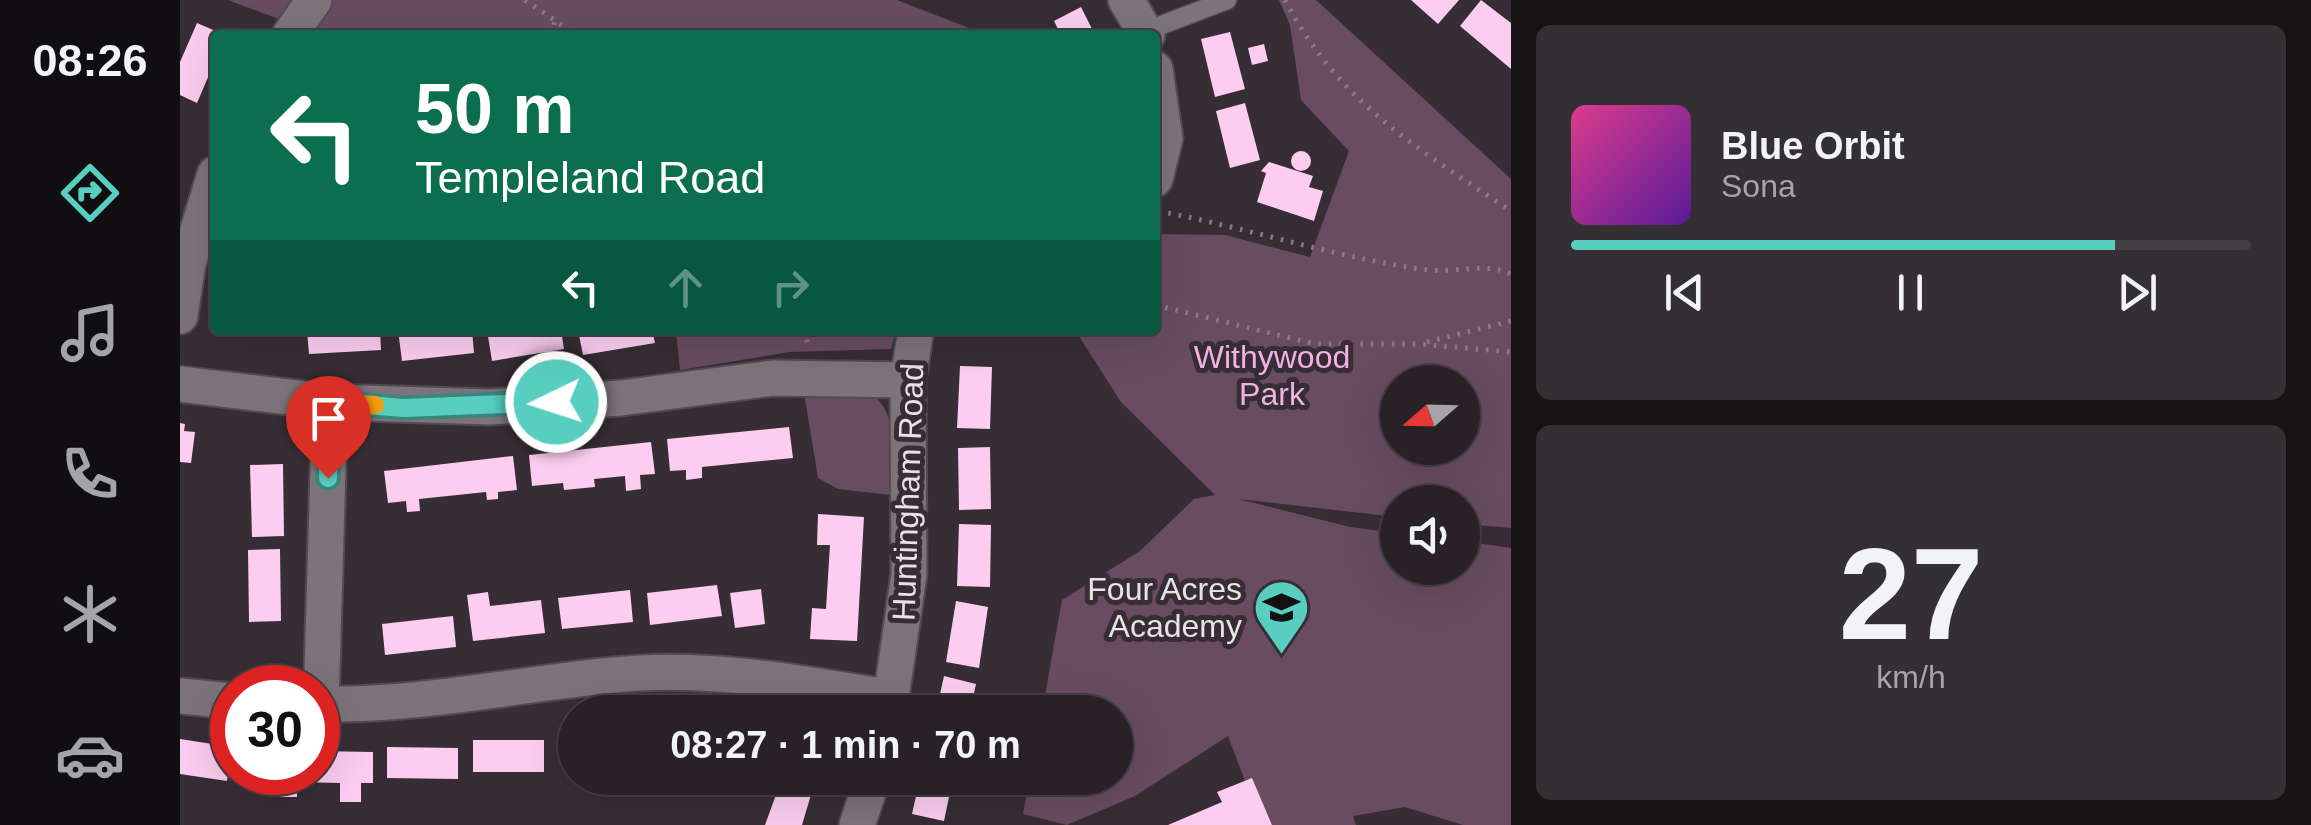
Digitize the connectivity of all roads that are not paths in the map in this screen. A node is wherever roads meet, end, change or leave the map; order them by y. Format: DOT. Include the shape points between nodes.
graph roads {
  1 [pos="314,0"];
  2 [pos="1126,0"];
  3 [pos="1226,0"];
  4 [pos="293,30"];
  5 [pos="1144,30"];
  6 [pos="1153,30"];
  7 [pos="1160,104"];
  8 [pos="1160,160"];
  9 [pos="210,190"];
  10 [pos="180,316"];
  11 [pos="915,335"];
  12 [pos="908,380"];
  13 [pos="180,384"];
  14 [pos="330,402"];
  15 [pos="320,665"];
  16 [pos="843,695"];
  17 [pos="892,695"];
  18 [pos="180,696"];
  19 [pos="210,699"];
  20 [pos="340,704"];
  21 [pos="867,795"];
  22 [pos="857,825"];
  1 -- 4 [label="street"];
  2 -- 5 [label="street"];
  3 -- 6 [label="lane"];
  7 -- 8 [label="street"];
  9 -- 10 [label="street"];
  11 -- 12 [label="street, Huntingham Road"];
  12 -- 14 [label="street" via="773,378 490,407"];
  12 -- 17 [label="street, Huntingham Road" via="910,574"];
  13 -- 14 [label="street"];
  14 -- 15 [label="street"];
  16 -- 20 [label="street" via="753,676 675,673 407,703"];
  18 -- 19 [label="street"];
  21 -- 22 [label="street"];
}
